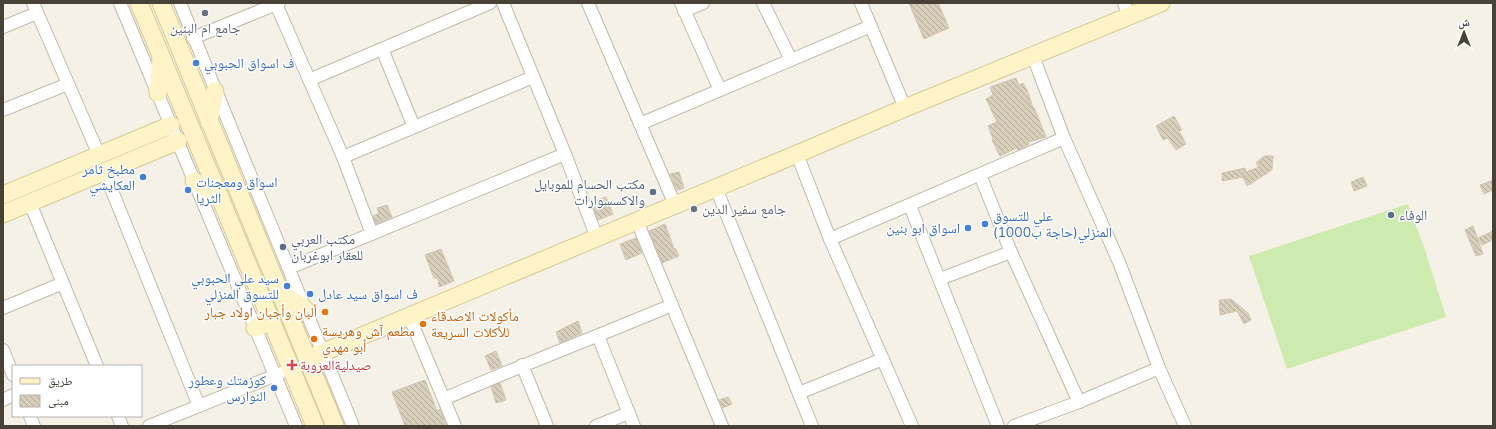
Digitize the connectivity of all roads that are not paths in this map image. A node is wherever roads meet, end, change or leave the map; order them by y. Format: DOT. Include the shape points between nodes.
graph roads {
  1 [pos="120,3"];
  2 [pos="139,3"];
  3 [pos="161,3"];
  4 [pos="180,3"];
  5 [pos="490,3"];
  6 [pos="503,3"];
  7 [pos="588,3"];
  8 [pos="703,3"];
  9 [pos="763,3"];
  10 [pos="861,3"];
  11 [pos="1161,3"];
  12 [pos="277,4"];
  13 [pos="682,7"];
  14 [pos="35,8"];
  15 [pos="1127,9"];
  16 [pos="871,26"];
  17 [pos="3,27"];
  18 [pos="193,38"];
  19 [pos="382,49"];
  20 [pos="161,56"];
  21 [pos="1033,56"];
  22 [pos="791,60"];
  23 [pos="533,77"];
  24 [pos="309,80"];
  25 [pos="68,84"];
  26 [pos="720,90"];
  27 [pos="215,91"];
  28 [pos="158,93"];
  29 [pos="905,108"];
  30 [pos="3,110"];
  31 [pos="209,122"];
  32 [pos="640,124"];
  33 [pos="414,127"];
  34 [pos="174,133"];
  35 [pos="1064,138"];
  36 [pos="565,154"];
  37 [pos="797,154"];
  38 [pos="99,155"];
  39 [pos="343,157"];
  40 [pos="104,171"];
  41 [pos="980,175"];
  42 [pos="194,181"];
  43 [pos="716,188"];
  44 [pos="3,195"];
  45 [pos="220,196"];
  46 [pos="30,202"];
  47 [pos="675,205"];
  48 [pos="910,206"];
  49 [pos="3,214"];
  50 [pos="637,221"];
  51 [pos="372,234"];
  52 [pos="597,238"];
  53 [pos="830,239"];
  54 [pos="1011,252"];
  55 [pos="289,268"];
  56 [pos="940,280"];
  57 [pos="63,283"];
  58 [pos="280,292"];
  59 [pos="672,305"];
  60 [pos="3,308"];
  61 [pos="305,309"];
  62 [pos="409,316"];
  63 [pos="272,322"];
  64 [pos="255,328"];
  65 [pos="598,336"];
  66 [pos="3,350"];
  67 [pos="315,356"];
  68 [pos="883,359"];
  69 [pos="97,365"];
  70 [pos="522,365"];
  71 [pos="1159,368"];
  72 [pos="291,369"];
  73 [pos="12,372"];
  74 [pos="275,376"];
  75 [pos="798,393"];
  76 [pos="12,396"];
  77 [pos="444,399"];
  78 [pos="3,400"];
  79 [pos="1079,402"];
  80 [pos="198,406"];
  81 [pos="629,413"];
  82 [pos="149,426"];
  83 [pos="296,426"];
  84 [pos="315,426"];
  85 [pos="335,426"];
  86 [pos="353,426"];
  87 [pos="455,426"];
  88 [pos="547,426"];
  89 [pos="596,426"];
  90 [pos="634,426"];
  91 [pos="722,426"];
  92 [pos="812,426"];
  93 [pos="912,426"];
  94 [pos="998,426"];
  95 [pos="1014,426"];
  96 [pos="1185,426"];
  1 -- 28 [label="street"];
  2 -- 20 [label="street"];
  3 -- 31 [label="street"];
  4 -- 18 [label="street"];
  5 -- 19 [label="street"];
  6 -- 23 [label="street"];
  7 -- 32 [label="street"];
  8 -- 13 [label="street"];
  9 -- 22 [label="street"];
  10 -- 16 [label="street"];
  11 -- 15 [label="street"];
  12 -- 18 [label="street"];
  12 -- 24 [label="street"];
  13 -- 26 [label="street"];
  14 -- 17 [label="street"];
  14 -- 25 [label="street"];
  15 -- 21 [label="street"];
  16 -- 22 [label="street"];
  16 -- 29 [label="street"];
  18 -- 27 [label="street"];
  19 -- 24 [label="street"];
  19 -- 33 [label="street"];
  20 -- 28 [label="street"];
  20 -- 45 [label="street"];
  21 -- 29 [label="street"];
  21 -- 35 [label="street"];
  22 -- 26 [label="street"];
  23 -- 33 [label="street"];
  23 -- 36 [label="street"];
  24 -- 39 [label="street"];
  25 -- 30 [label="street"];
  25 -- 38 [label="street"];
  26 -- 32 [label="street"];
  27 -- 31 [label="street"];
  27 -- 55 [label="street"];
  28 -- 34 [label="street"];
  29 -- 37 [label="street"];
  31 -- 58 [label="street"];
  32 -- 47 [label="street"];
  33 -- 39 [label="street"];
  34 -- 38 [label="street"];
  34 -- 40 [label="street"];
  34 -- 42 [label="street"];
  35 -- 41 [label="street"];
  35 -- 71 [label="street" via="1118,262"];
  36 -- 51 [label="street"];
  36 -- 52 [label="street"];
  37 -- 43 [label="street"];
  37 -- 53 [label="street"];
  38 -- 44 [label="street"];
  39 -- 51 [label="street"];
  40 -- 46 [label="street"];
  40 -- 80 [label="street"];
  41 -- 48 [label="street"];
  41 -- 54 [label="street"];
  42 -- 45 [label="street"];
  42 -- 64 [label="street"];
  43 -- 47 [label="street"];
  43 -- 75 [label="street"];
  45 -- 63 [label="street"];
  46 -- 49 [label="street"];
  46 -- 57 [label="street"];
  47 -- 50 [label="street"];
  48 -- 53 [label="street"];
  48 -- 56 [label="street"];
  50 -- 52 [label="street"];
  50 -- 59 [label="street"];
  51 -- 55 [label="street"];
  52 -- 62 [label="street"];
  53 -- 68 [label="street"];
  54 -- 56 [label="street"];
  54 -- 79 [label="street"];
  55 -- 61 [label="street"];
  56 -- 94 [label="street"];
  57 -- 60 [label="street"];
  57 -- 69 [label="street"];
  58 -- 61 [label="street"];
  58 -- 67 [label="street"];
  59 -- 65 [label="street"];
  59 -- 91 [label="street"];
  61 -- 67 [label="street"];
  62 -- 67 [label="street"];
  62 -- 77 [label="street"];
  63 -- 64 [label="street"];
  63 -- 72 [label="street"];
  64 -- 74 [label="street"];
  65 -- 70 [label="street"];
  65 -- 81 [label="street"];
  66 -- 73 [label="street"];
  67 -- 85 [label="street"];
  67 -- 86 [label="street"];
  68 -- 75 [label="street"];
  68 -- 93 [label="street"];
  70 -- 77 [label="street"];
  70 -- 88 [label="street"];
  71 -- 79 [label="street"];
  71 -- 96 [label="street"];
  72 -- 74 [label="street"];
  72 -- 84 [label="street"];
  74 -- 80 [label="street"];
  74 -- 83 [label="street"];
  75 -- 92 [label="street"];
  76 -- 78 [label="street"];
  77 -- 87 [label="street"];
  79 -- 95 [label="street"];
  80 -- 82 [label="street"];
  81 -- 89 [label="street"];
  81 -- 90 [label="street"];
}
